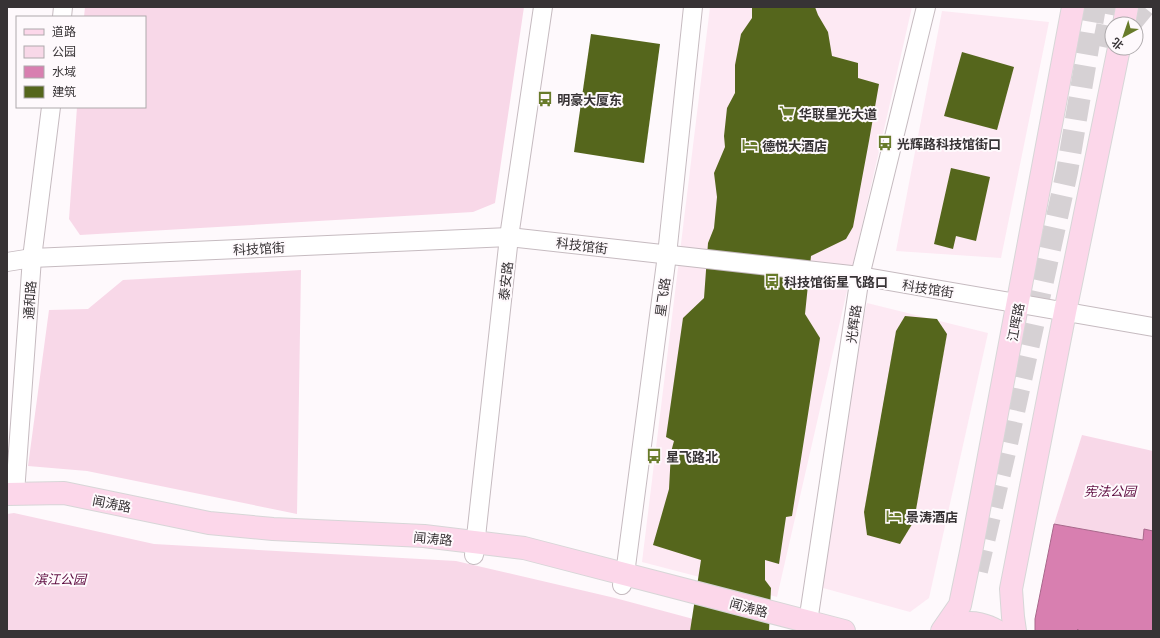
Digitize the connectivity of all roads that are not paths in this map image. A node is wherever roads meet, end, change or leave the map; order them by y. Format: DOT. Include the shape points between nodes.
graph roads {
  1 [pos="543,7"];
  2 [pos="693,7"];
  3 [pos="926,7"];
  4 [pos="1073,7"];
  5 [pos="1117,56"];
  6 [pos="51,108"];
  7 [pos="509,237"];
  8 [pos="667,255"];
  9 [pos="32,258"];
  10 [pos="7,262"];
  11 [pos="860,276"];
  12 [pos="1018,303"];
  13 [pos="1065,312"];
  14 [pos="1153,327"];
  15 [pos="11,494"];
  16 [pos="475,549"];
  17 [pos="623,580"];
  18 [pos="801,626"];
  19 [pos="844,631"];
  20 [pos="942,631"];
  21 [pos="946,631"];
  22 [pos="997,631"];
  23 [pos="1015,631"];
  1 -- 7 [label="street, 泰安路"];
  2 -- 8 [label="street, 星飞路"];
  3 -- 11 [label="street, 光辉路"];
  4 -- 12 [label="main road, 江晖路"];
  5 -- 13 [label="main road"];
  6 -- 9 [label="street, 通和路"];
  7 -- 8 [label="street, 科技馆街"];
  7 -- 9 [label="street, 科技馆街"];
  7 -- 16 [label="street, 泰安路"];
  8 -- 11 [label="street, 科技馆街"];
  8 -- 17 [label="street, 星飞路"];
  9 -- 10 [label="street, 科技馆街"];
  9 -- 15 [label="street, 通和路"];
  11 -- 12 [label="street, 科技馆街"];
  11 -- 18 [label="street, 光辉路"];
  12 -- 13 [label="street, 科技馆街"];
  12 -- 20 [label="main road, 江晖路" via="960,605"];
  13 -- 14 [label="street, 科技馆街"];
  13 -- 23 [label="main road" via="1011,589"];
  15 -- 16 [label="main road, 闻涛路" via="192,531 244,539 427,549"];
  16 -- 17 [label="main road, 闻涛路" via="512,560"];
  17 -- 18 [label="main road, 闻涛路"];
  18 -- 19 [label="main road, 闻涛路"];
  21 -- 22 [label="main road" via="962,624 976,623"];
}
